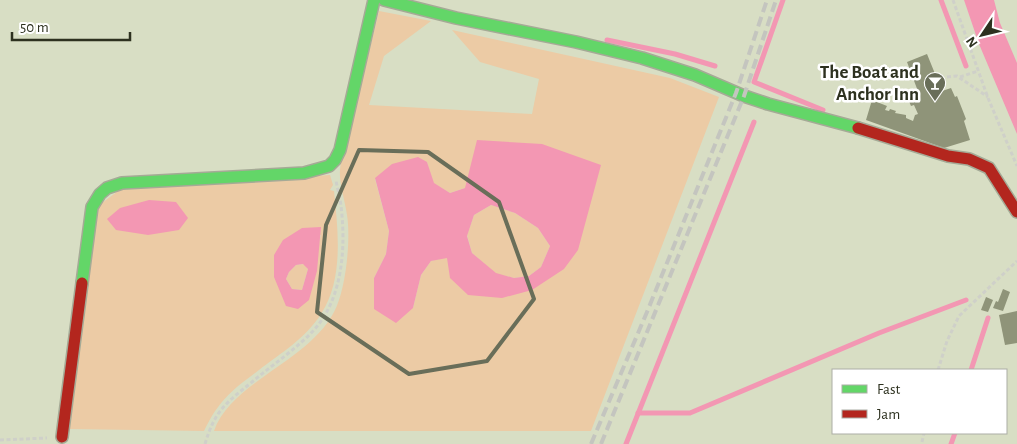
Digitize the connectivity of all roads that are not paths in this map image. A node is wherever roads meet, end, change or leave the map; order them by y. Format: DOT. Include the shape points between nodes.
graph roads {
  1 [pos="374,0"];
  2 [pos="384,0"];
  3 [pos="1017,212"];
  4 [pos="62,437"];
  1 -- 4 [label="street" via="340,150 334,162 327,167 272,176 122,183 96,197 92,207"];
  2 -- 3 [label="street" via="642,58 768,104 948,156 969,159 989,168"];
}
